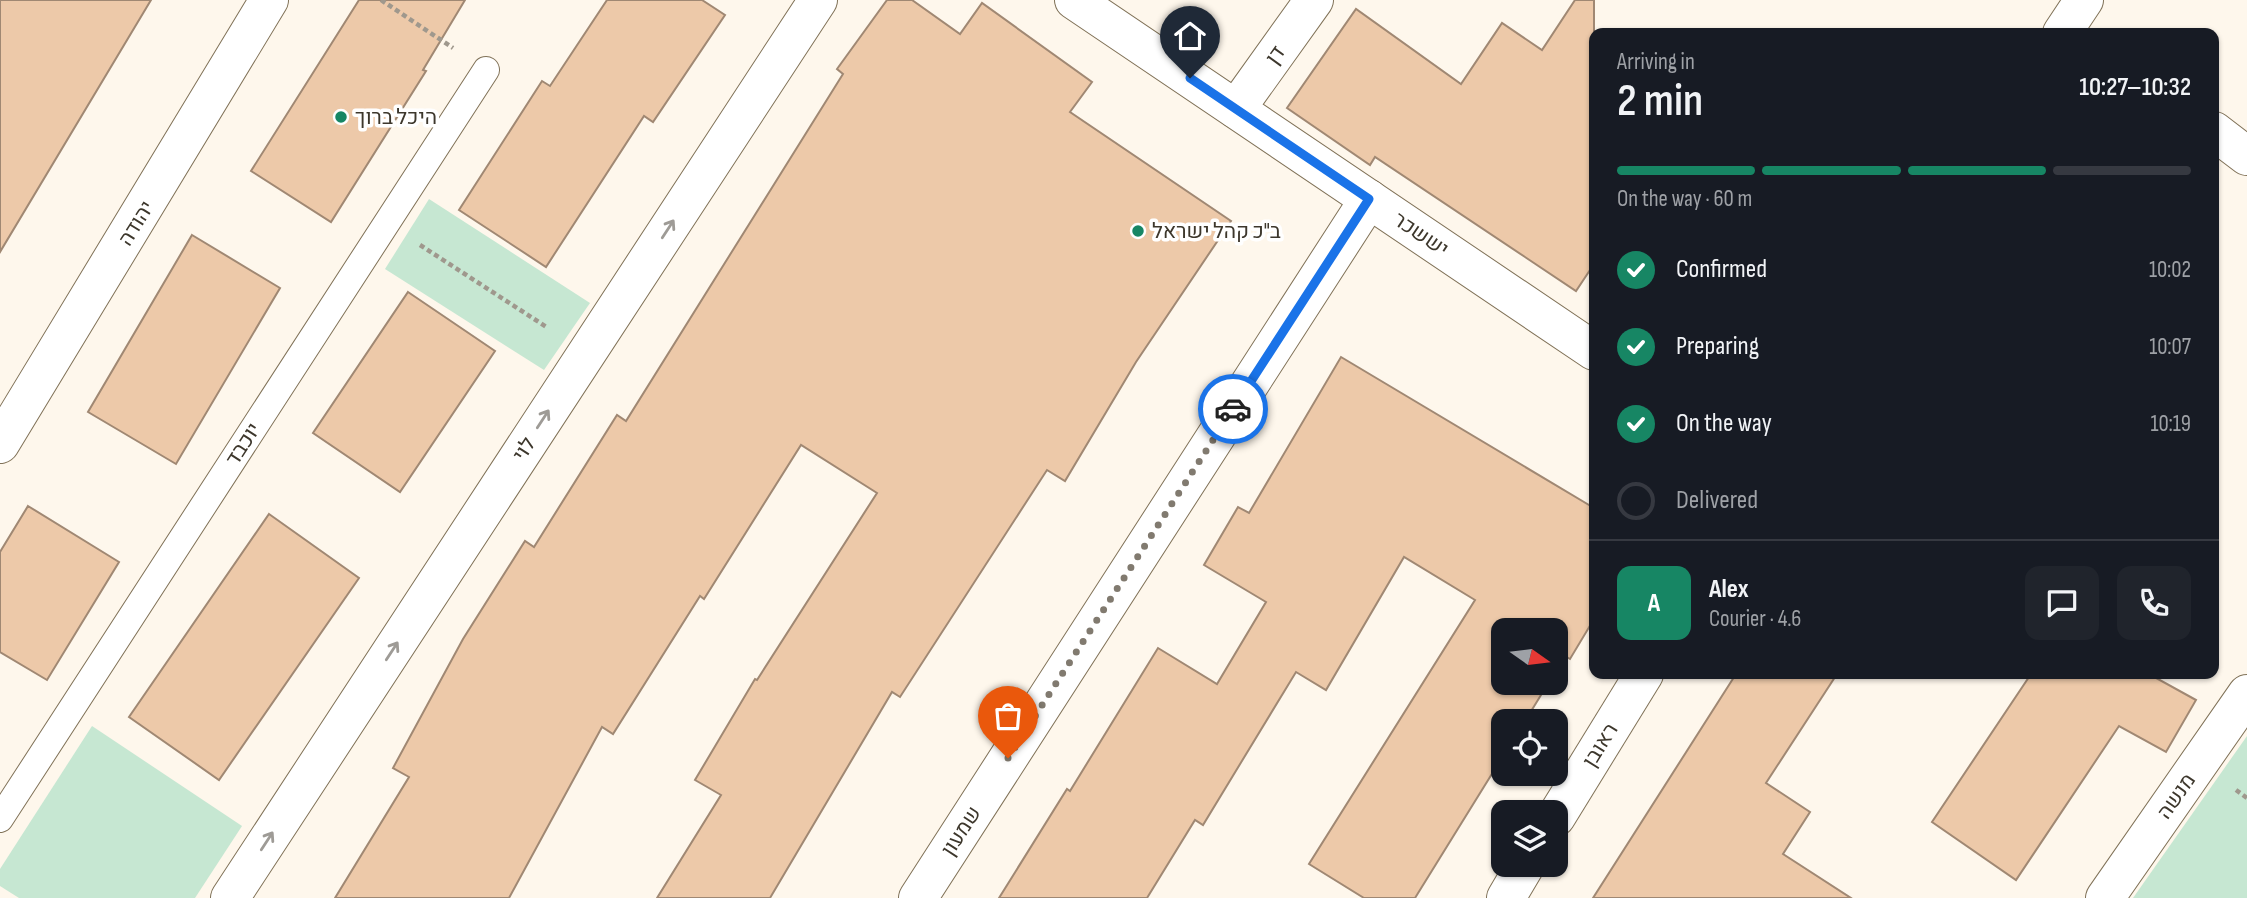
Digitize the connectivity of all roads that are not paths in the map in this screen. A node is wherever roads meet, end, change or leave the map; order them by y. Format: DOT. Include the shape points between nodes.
graph roads {
  1 [pos="269,0"];
  2 [pos="818,0"];
  3 [pos="1074,0"];
  4 [pos="1314,0"];
  5 [pos="486,70"];
  6 [pos="1236,110"];
  7 [pos="2219,135"];
  8 [pos="2247,156"];
  9 [pos="1369,199"];
  10 [pos="1589,348"];
  11 [pos="0,444"];
  12 [pos="1641,679"];
  13 [pos="2247,694"];
  14 [pos="1566,800"];
  15 [pos="0,819"];
  16 [pos="1518,877"];
  17 [pos="230,898"];
  18 [pos="918,898"];
  19 [pos="1506,898"];
  20 [pos="2105,898"];
  1 -- 11 [label="street, יהודה"];
  17 -- 2 [label="street, לוי, one-way"];
  3 -- 6 [label="street, יששכר"];
  4 -- 6 [label="street, דן"];
  5 -- 15 [label="lane, יוכבד"];
  6 -- 9 [label="street, יששכר"];
  7 -- 8 [label="street"];
  9 -- 10 [label="street, יששכר"];
  9 -- 18 [label="street, שמעון"];
  12 -- 14 [label="street, ראובן"];
  13 -- 20 [label="street, מנשה"];
  16 -- 19 [label="street"];
}
